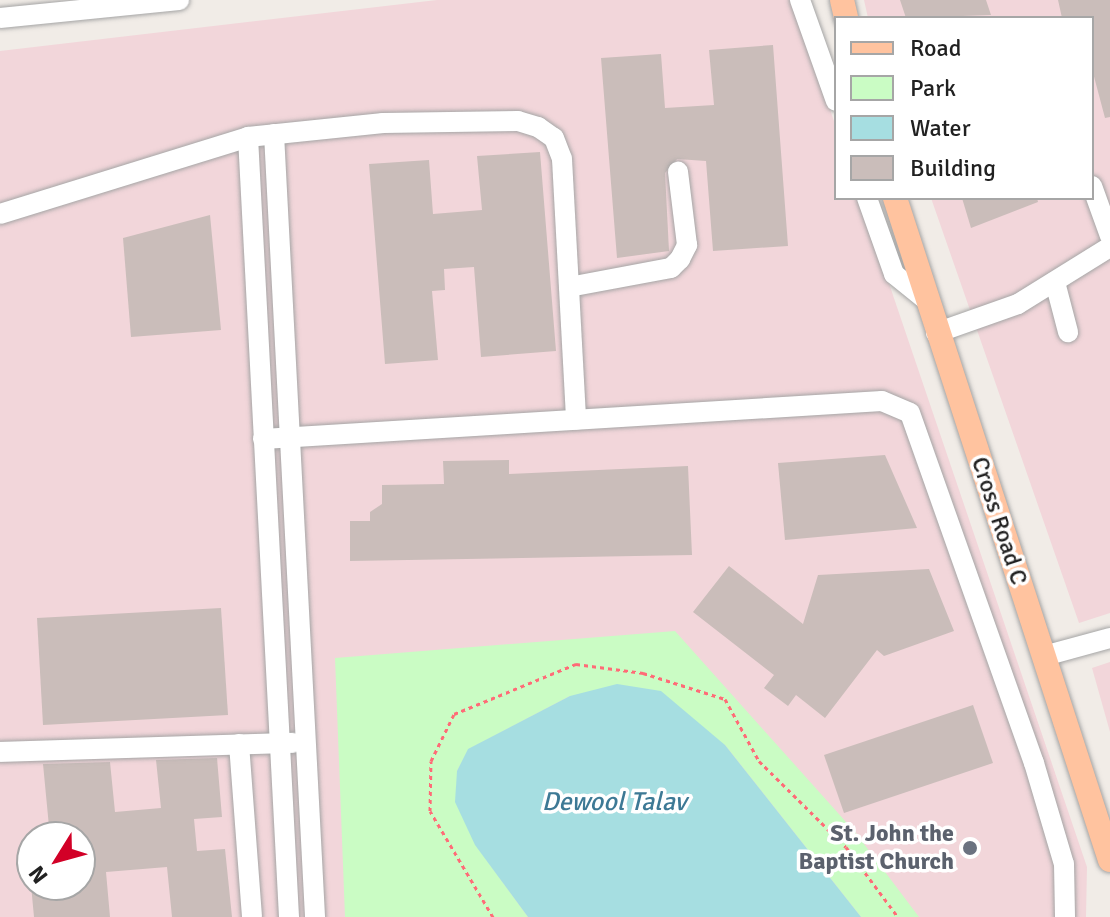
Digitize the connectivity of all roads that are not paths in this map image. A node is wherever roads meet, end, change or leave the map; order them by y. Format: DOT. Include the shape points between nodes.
graph roads {
  1 [pos="179,0"];
  2 [pos="800,0"];
  3 [pos="0,18"];
  4 [pos="834,95"];
  5 [pos="274,134"];
  6 [pos="248,137"];
  7 [pos="678,172"];
  8 [pos="1094,192"];
  9 [pos="868,200"];
  10 [pos="896,200"];
  11 [pos="0,214"];
  12 [pos="1110,236"];
  13 [pos="1110,247"];
  14 [pos="1055,282"];
  15 [pos="569,287"];
  16 [pos="923,288"];
  17 [pos="1068,332"];
  18 [pos="936,333"];
  19 [pos="576,420"];
  20 [pos="292,435"];
  21 [pos="263,439"];
  22 [pos="1110,638"];
  23 [pos="1044,656"];
  24 [pos="309,742"];
  25 [pos="282,743"];
  26 [pos="239,744"];
  27 [pos="0,752"];
  28 [pos="1110,860"];
  29 [pos="252,917"];
  30 [pos="289,917"];
  31 [pos="315,917"];
  32 [pos="1065,917"];
  1 -- 3 [label="street"];
  2 -- 4 [label="street"];
  5 -- 6 [label="street"];
  5 -- 15 [label="street" via="383,123 518,121 538,127 554,138 562,159"];
  5 -- 20 [label="street"];
  6 -- 11 [label="street"];
  6 -- 21 [label="street"];
  7 -- 15 [label="street" via="687,245 680,259 671,268"];
  8 -- 12 [label="street"];
  9 -- 16 [label="street" via="894,274"];
  10 -- 16 [label="main road, Cross Road C"];
  13 -- 14 [label="street"];
  14 -- 17 [label="street"];
  14 -- 18 [label="street" via="1018,304"];
  15 -- 19 [label="street"];
  16 -- 18 [label="main road, Cross Road C"];
  18 -- 23 [label="main road, Cross Road C"];
  19 -- 20 [label="street"];
  19 -- 32 [label="street" via="882,401 910,413 1034,763 1064,864"];
  20 -- 21 [label="street"];
  20 -- 24 [label="street"];
  21 -- 25 [label="street"];
  22 -- 23 [label="street"];
  23 -- 28 [label="main road, Cross Road C"];
  24 -- 25 [label="street"];
  24 -- 31 [label="street"];
  25 -- 26 [label="street"];
  25 -- 30 [label="street"];
  26 -- 27 [label="street"];
  26 -- 29 [label="street"];
}
